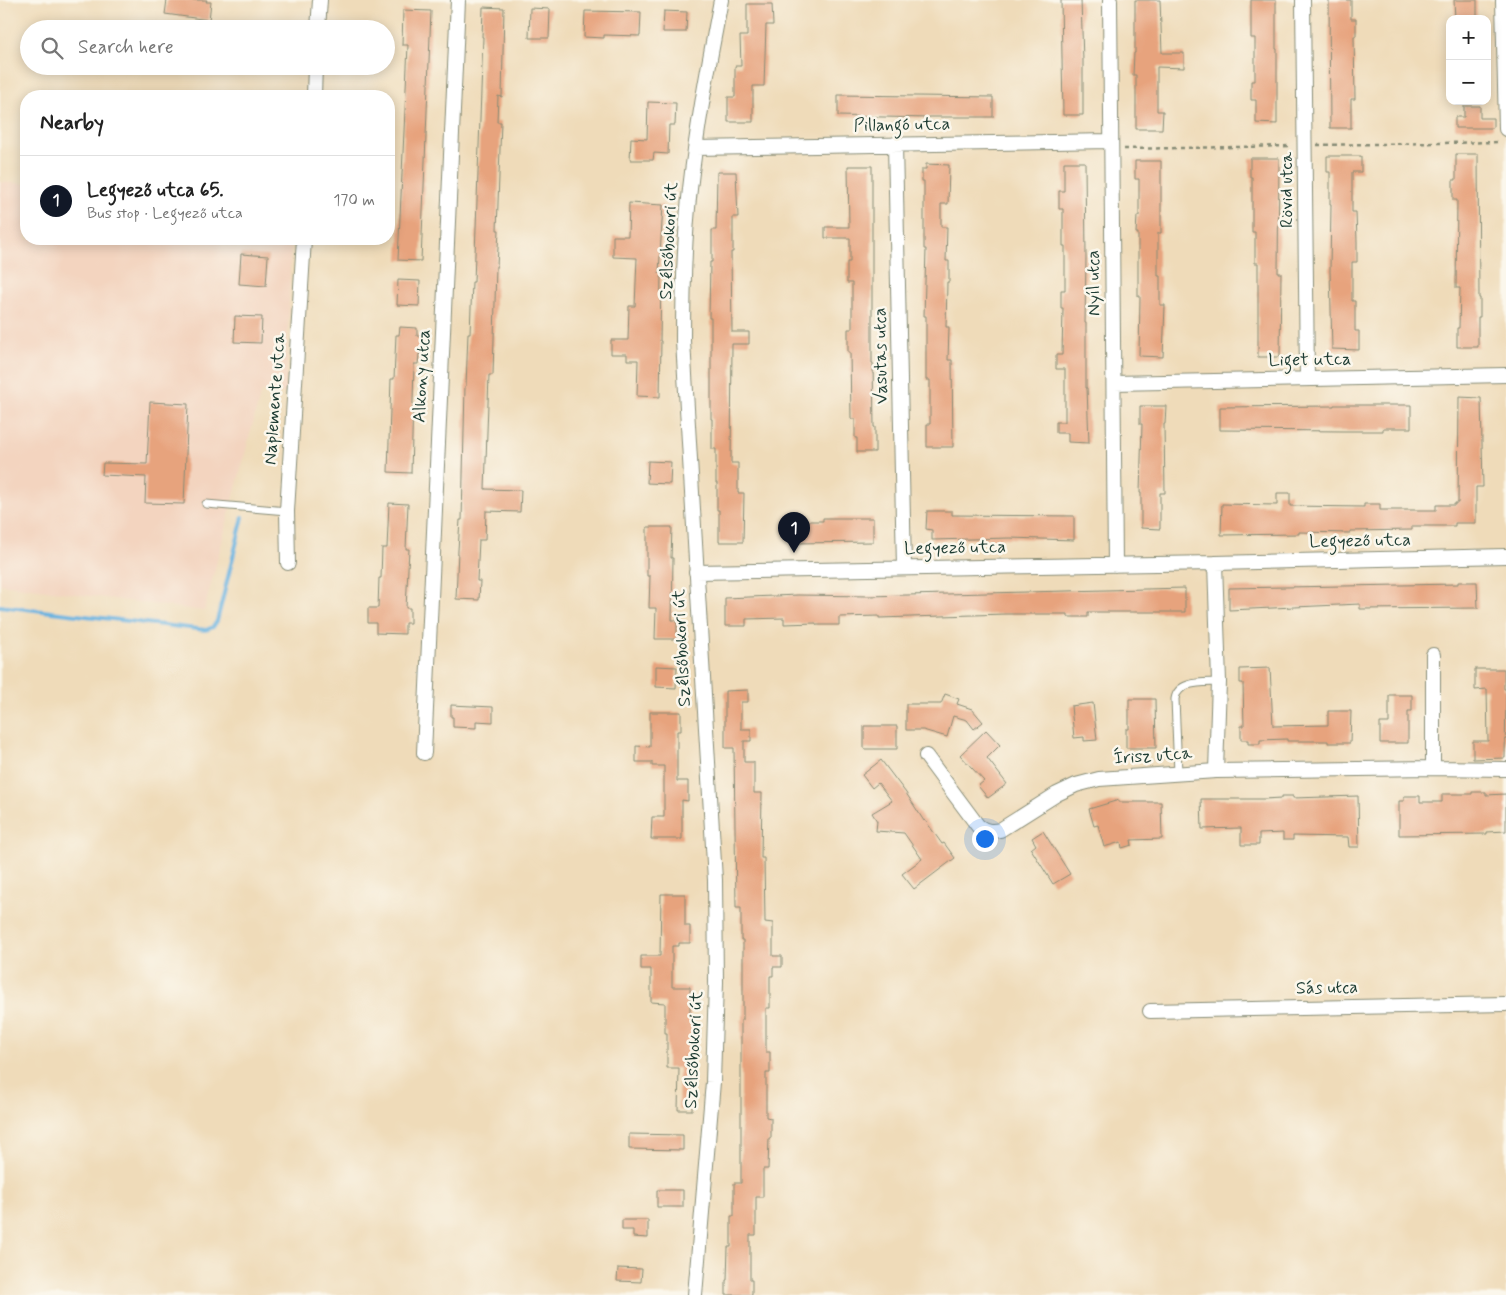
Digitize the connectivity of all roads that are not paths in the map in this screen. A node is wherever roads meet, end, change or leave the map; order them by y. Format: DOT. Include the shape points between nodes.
graph roads {
  1 [pos="320,0"];
  2 [pos="458,0"];
  3 [pos="721,0"];
  4 [pos="1110,0"];
  5 [pos="1303,0"];
  6 [pos="1503,0"];
  7 [pos="319,20"];
  8 [pos="315,75"];
  9 [pos="314,90"];
  10 [pos="1506,129"];
  11 [pos="1110,141"];
  12 [pos="895,144"];
  13 [pos="695,148"];
  14 [pos="304,245"];
  15 [pos="1506,375"];
  16 [pos="1307,379"];
  17 [pos="1114,383"];
  18 [pos="206,504"];
  19 [pos="287,511"];
  20 [pos="1506,556"];
  21 [pos="288,562"];
  22 [pos="1215,563"];
  23 [pos="1115,564"];
  24 [pos="904,568"];
  25 [pos="696,572"];
  26 [pos="1434,655"];
  27 [pos="1219,682"];
  28 [pos="424,753"];
  29 [pos="926,756"];
  30 [pos="1433,768"];
  31 [pos="1506,768"];
  32 [pos="1216,771"];
  33 [pos="1178,772"];
  34 [pos="1506,1004"];
  35 [pos="1150,1010"];
  36 [pos="695,1295"];
  1 -- 7 [label="street"];
  2 -- 28 [label="street, Alkony utca"];
  3 -- 13 [label="street, Szélsőbokori út"];
  4 -- 11 [label="street, Nyíl utca"];
  5 -- 16 [label="street, Rövid utca"];
  6 -- 10 [label="street"];
  8 -- 9 [label="street"];
  11 -- 12 [label="street, Pillangó utca"];
  11 -- 17 [label="street, Nyíl utca"];
  12 -- 13 [label="street, Pillangó utca"];
  12 -- 24 [label="street, Vasutas utca"];
  13 -- 25 [label="street, Szélsőbokori út" via="683,278 683,341"];
  14 -- 19 [label="street, Naplemente utca"];
  15 -- 16 [label="street, Liget utca"];
  16 -- 17 [label="street, Liget utca"];
  17 -- 23 [label="street, Nyíl utca"];
  18 -- 19 [label="lane"];
  19 -- 21 [label="street, Naplemente utca"];
  20 -- 22 [label="street, Legyező utca"];
  22 -- 23 [label="street, Legyező utca"];
  22 -- 27 [label="street"];
  23 -- 24 [label="street, Legyező utca"];
  24 -- 25 [label="street, Legyező utca"];
  25 -- 36 [label="street, Szélsőbokori út" via="715,880 716,982 713,1082"];
  26 -- 30 [label="street"];
  27 -- 32 [label="street"];
  27 -- 33 [label="lane" via="1192,684 1176,692"];
  29 -- 33 [label="street, Írisz utca" via="978,826 991,832 1000,830 1076,784"];
  30 -- 31 [label="street, Írisz utca"];
  30 -- 32 [label="street, Írisz utca"];
  32 -- 33 [label="street, Írisz utca"];
  34 -- 35 [label="street, Sás utca"];
}
